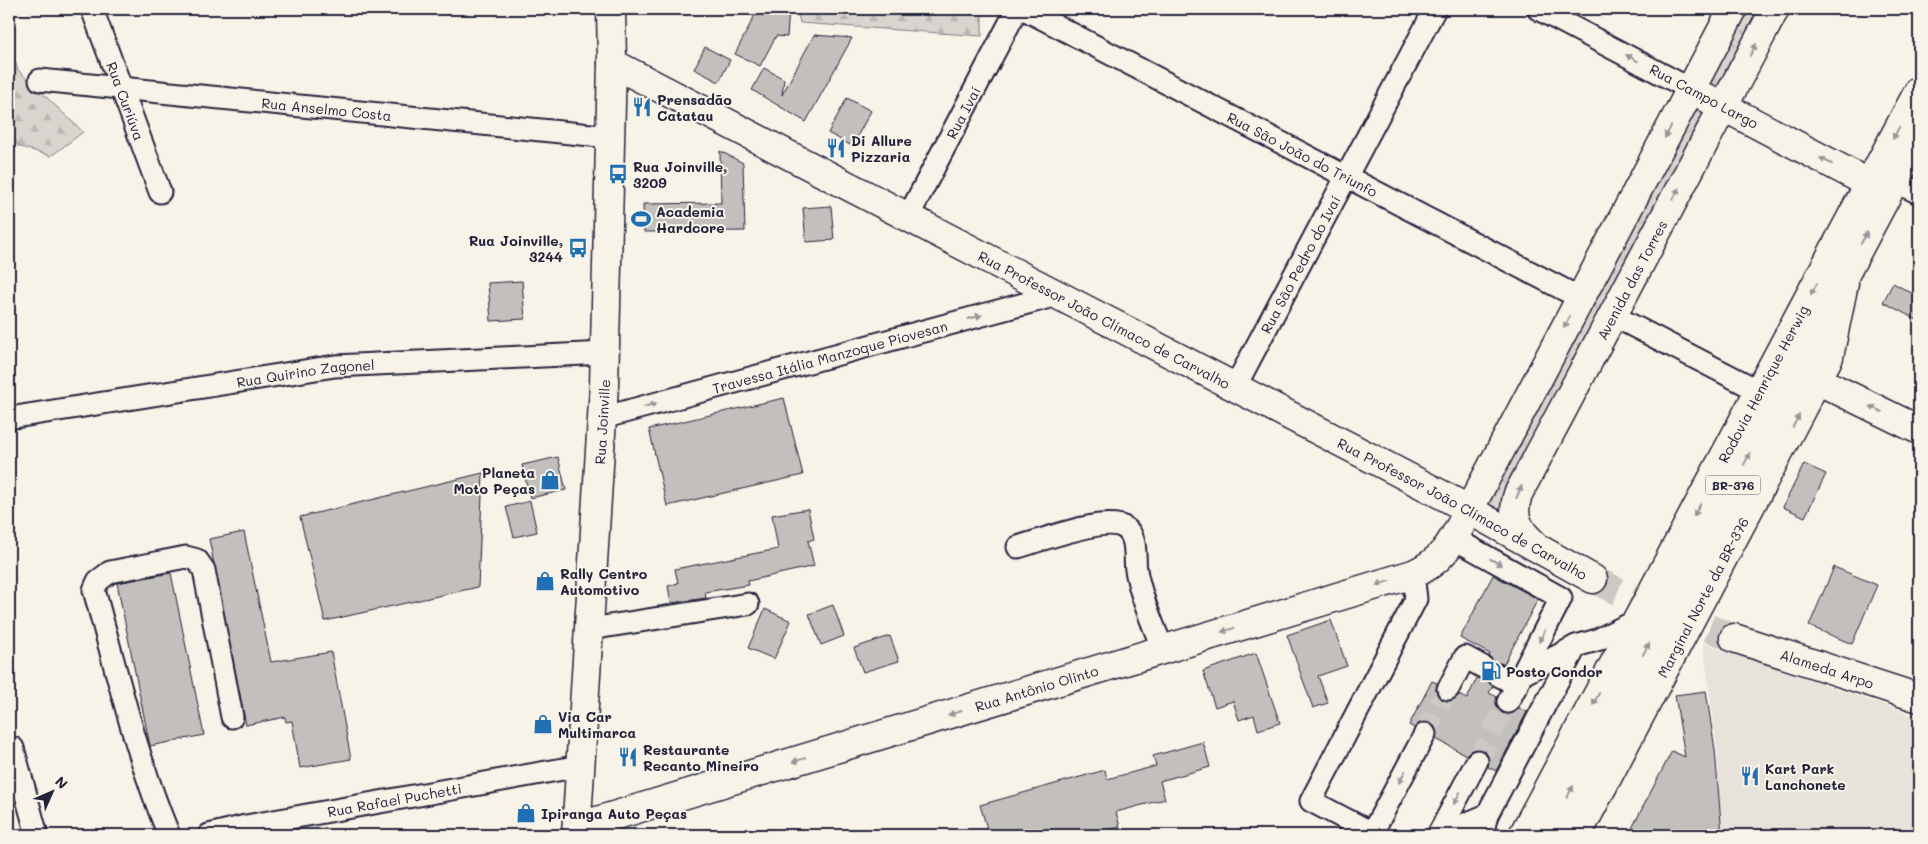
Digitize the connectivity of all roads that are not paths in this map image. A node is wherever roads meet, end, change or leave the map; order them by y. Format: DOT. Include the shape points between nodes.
graph roads {
  1 [pos="92,9"];
  2 [pos="611,9"];
  3 [pos="1017,9"];
  4 [pos="1024,9"];
  5 [pos="1435,9"];
  6 [pos="1538,9"];
  7 [pos="1733,9"];
  8 [pos="1775,9"];
  9 [pos="612,63"];
  10 [pos="40,80"];
  11 [pos="1690,89"];
  12 [pos="122,90"];
  13 [pos="1919,90"];
  14 [pos="1723,107"];
  15 [pos="1919,135"];
  16 [pos="611,137"];
  17 [pos="1346,176"];
  18 [pos="1882,182"];
  19 [pos="160,192"];
  20 [pos="1919,193"];
  21 [pos="908,217"];
  22 [pos="1847,271"];
  23 [pos="1057,295"];
  24 [pos="1580,298"];
  25 [pos="1612,315"];
  26 [pos="605,353"];
  27 [pos="1817,380"];
  28 [pos="1235,388"];
  29 [pos="1759,391"];
  30 [pos="9,418"];
  31 [pos="602,418"];
  32 [pos="1919,430"];
  33 [pos="1469,510"];
  34 [pos="1453,538"];
  35 [pos="1018,547"];
  36 [pos="1538,549"];
  37 [pos="1413,574"];
  38 [pos="1593,579"];
  39 [pos="748,604"];
  40 [pos="1638,620"];
  41 [pos="590,629"];
  42 [pos="1734,638"];
  43 [pos="1576,646"];
  44 [pos="1163,650"];
  45 [pos="1506,681"];
  46 [pos="1448,689"];
  47 [pos="1919,698"];
  48 [pos="232,718"];
  49 [pos="1425,734"];
  50 [pos="13,748"];
  51 [pos="1477,761"];
  52 [pos="580,766"];
  53 [pos="14,772"];
  54 [pos="1484,825"];
  55 [pos="576,831"];
  56 [pos="1374,834"];
  57 [pos="37,835"];
  58 [pos="169,835"];
  59 [pos="209,835"];
  60 [pos="1438,835"];
  61 [pos="1523,835"];
  62 [pos="1547,835"];
  63 [pos="1577,835"];
  1 -- 12 [label="street, Rua Curiúva"];
  2 -- 9 [label="main road, Rua Joinville"];
  3 -- 21 [label="street, Rua Ivaí"];
  4 -- 17 [label="street, Rua São João do Triunfo"];
  5 -- 17 [label="street, Rua São Pedro do Ivaí"];
  11 -- 6 [label="street, Rua Campo Largo, one-way"];
  7 -- 11 [label="main road"];
  14 -- 8 [label="main road, Avenida das Torres, one-way"];
  9 -- 16 [label="main road, Rua Joinville"];
  9 -- 21 [label="main road, Rua Professor João Clímaco de Carvalho"];
  10 -- 12 [label="street, Rua Anselmo Costa"];
  11 -- 14 [label="main road, Rua Campo Largo"];
  11 -- 24 [label="main road, one-way"];
  12 -- 16 [label="street, Rua Anselmo Costa"];
  12 -- 19 [label="street, Rua Curiúva"];
  13 -- 18 [label="main road, Rodovia Henrique Herwig / BR-376, one-way"];
  18 -- 14 [label="main road, Rua Campo Largo, one-way"];
  25 -- 14 [label="main road, Avenida das Torres, one-way"];
  15 -- 18 [label="main road, Rodovia Henrique Herwig / BR-376"];
  16 -- 26 [label="main road, Rua Joinville"];
  17 -- 24 [label="street, Rua São João do Triunfo"];
  17 -- 28 [label="street, Rua São Pedro do Ivaí"];
  18 -- 20 [label="street"];
  22 -- 18 [label="main road, Rodovia Henrique Herwig / BR-376, one-way"];
  18 -- 29 [label="main road, Rodovia Henrique Herwig / BR-376, one-way"];
  21 -- 23 [label="main road, Rua Professor João Clímaco de Carvalho"];
  22 -- 27 [label="main road, Marginal Norte da BR-376" via="1829,357"];
  62 -- 22 [label="main road, Rodovia Henrique Herwig / BR-376, one-way"];
  23 -- 28 [label="main road, Rua Professor João Clímaco de Carvalho"];
  31 -- 23 [label="street, Travessa Itália Manzoque Piovesan, one-way"];
  24 -- 33 [label="main road, one-way"];
  25 -- 29 [label="street"];
  36 -- 25 [label="main road, Avenida das Torres, one-way" via="1519,528 1514,516 1518,494"];
  26 -- 30 [label="street, Rua Quirino Zagonel" via="335,366"];
  26 -- 31 [label="main road, Rua Joinville"];
  32 -- 27 [label="main road, one-way"];
  63 -- 27 [label="main road, Marginal Norte da BR-376, one-way"];
  28 -- 33 [label="main road, Rua Professor João Clímaco de Carvalho"];
  29 -- 40 [label="main road, Rodovia Henrique Herwig / BR-376, one-way"];
  31 -- 41 [label="main road, Rua Joinville"];
  33 -- 34 [label="main road, Rua Antônio Olinto"];
  33 -- 36 [label="main road, Rua Professor João Clímaco de Carvalho"];
  34 -- 37 [label="main road, Rua Antônio Olinto" via="1437,561"];
  34 -- 45 [label="street, one-way" via="1561,598"];
  35 -- 44 [label="street" via="1099,526 1115,524 1124,527 1134,543 1136,570"];
  36 -- 38 [label="main road, Rua Professor João Clímaco de Carvalho"];
  37 -- 44 [label="main road, Rua Antônio Olinto, one-way"];
  37 -- 56 [label="street" via="1416,599 1311,801"];
  39 -- 41 [label="street"];
  40 -- 43 [label="street" via="1597,640"];
  40 -- 61 [label="main road, Rodovia Henrique Herwig / BR-376, one-way"];
  41 -- 52 [label="main road, Rua Joinville"];
  42 -- 47 [label="main road, Alameda Arpo"];
  43 -- 45 [label="street"];
  43 -- 54 [label="street"];
  44 -- 55 [label="main road, Rua Antônio Olinto, one-way"];
  45 -- 46 [label="street" via="1465,658"];
  48 -- 58 [label="street" via="204,570 197,560 186,557 110,572 98,581 94,590 133,731"];
  49 -- 56 [label="street, one-way"];
  50 -- 53 [label="street"];
  51 -- 60 [label="street, one-way"];
  52 -- 55 [label="main road, Rua Joinville"];
  52 -- 59 [label="street, Rua Rafael Puchetti"];
  53 -- 57 [label="street"];
  54 -- 60 [label="street"];
}
